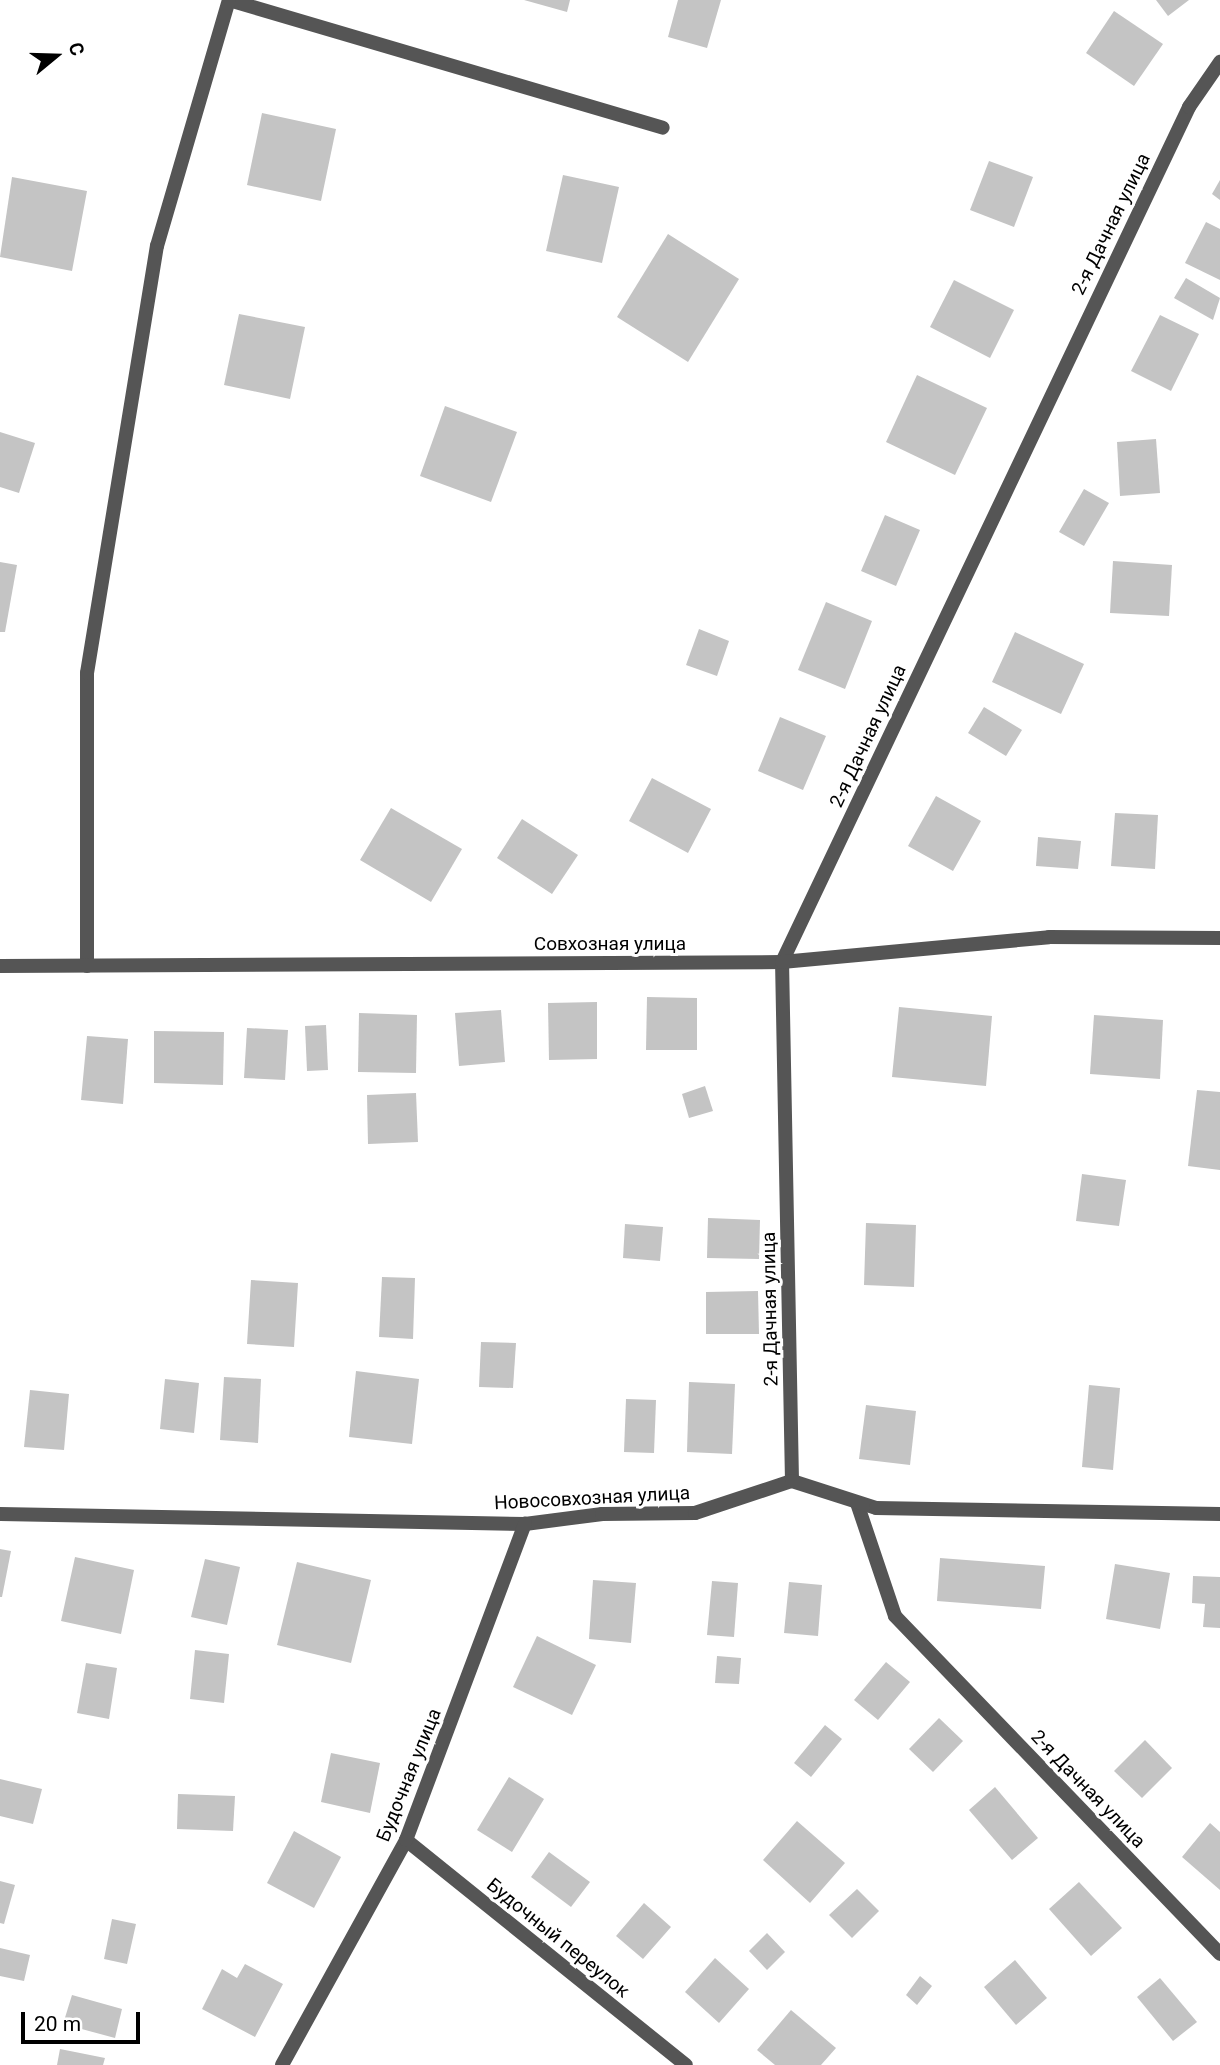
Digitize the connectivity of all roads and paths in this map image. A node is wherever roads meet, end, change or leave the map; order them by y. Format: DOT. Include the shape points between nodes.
graph roads {
  1 [pos="229,0"];
  2 [pos="1220,62"];
  3 [pos="663,128"];
  4 [pos="1220,938"];
  5 [pos="782,962"];
  6 [pos="0,966"];
  7 [pos="87,966"];
  8 [pos="792,1481"];
  9 [pos="857,1503"];
  10 [pos="0,1514"];
  11 [pos="1220,1514"];
  12 [pos="525,1524"];
  13 [pos="406,1840"];
  14 [pos="1220,1954"];
  15 [pos="282,2065"];
  16 [pos="686,2065"];
  1 -- 3 [label="street"];
  1 -- 7 [label="street" via="157,246 87,673"];
  2 -- 5 [label="street, 2-я Дачная улица" via="1189,107"];
  4 -- 5 [label="street, Совхозная улица" via="1049,937"];
  5 -- 7 [label="street, Совхозная улица"];
  5 -- 8 [label="street, 2-я Дачная улица"];
  6 -- 7 [label="street, Совхозная улица"];
  8 -- 9 [label="street"];
  8 -- 12 [label="street, Новосовхозная улица" via="695,1513 602,1514"];
  9 -- 11 [label="street" via="876,1508"];
  9 -- 14 [label="street, 2-я Дачная улица" via="895,1616"];
  10 -- 12 [label="street, Новосовхозная улица"];
  12 -- 13 [label="street, Будочная улица"];
  13 -- 15 [label="street, Будочная улица"];
  13 -- 16 [label="street, Будочный переулок"];
}
